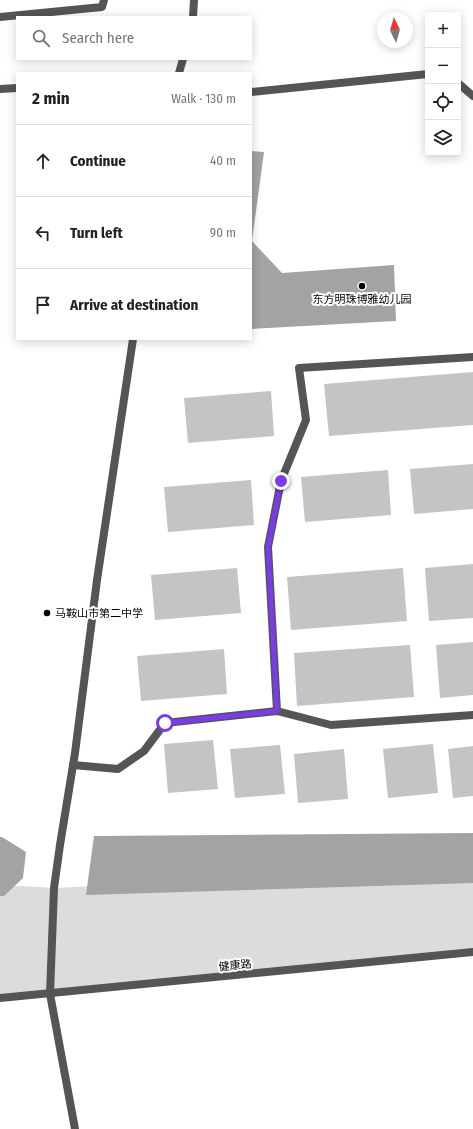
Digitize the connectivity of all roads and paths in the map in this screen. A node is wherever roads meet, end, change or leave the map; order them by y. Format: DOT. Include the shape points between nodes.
graph roads {
  1 [pos="104,0"];
  2 [pos="194,0"];
  3 [pos="193,16"];
  4 [pos="0,17"];
  5 [pos="183,60"];
  6 [pos="179,72"];
  7 [pos="425,74"];
  8 [pos="459,84"];
  9 [pos="16,88"];
  10 [pos="0,89"];
  11 [pos="252,92"];
  12 [pos="473,96"];
  13 [pos="133,340"];
  14 [pos="473,357"];
  15 [pos="277,711"];
  16 [pos="473,715"];
  17 [pos="73,764"];
  18 [pos="473,952"];
  19 [pos="50,994"];
  20 [pos="0,998"];
  21 [pos="75,1129"];
  1 -- 4 [label="street" via="102,7"];
  2 -- 3 [label="street"];
  5 -- 6 [label="street"];
  7 -- 11 [label="street"];
  8 -- 12 [label="street"];
  9 -- 10 [label="street"];
  13 -- 17 [label="street"];
  14 -- 15 [label="street" via="299,368 306,420 281,481 268,547"];
  15 -- 16 [label="street" via="331,725"];
  15 -- 17 [label="street" via="165,723 144,751 118,769"];
  17 -- 19 [label="street" via="54,888"];
  18 -- 19 [label="street, 健康路"];
  19 -- 20 [label="street, 健康路"];
  19 -- 21 [label="street"];
}
